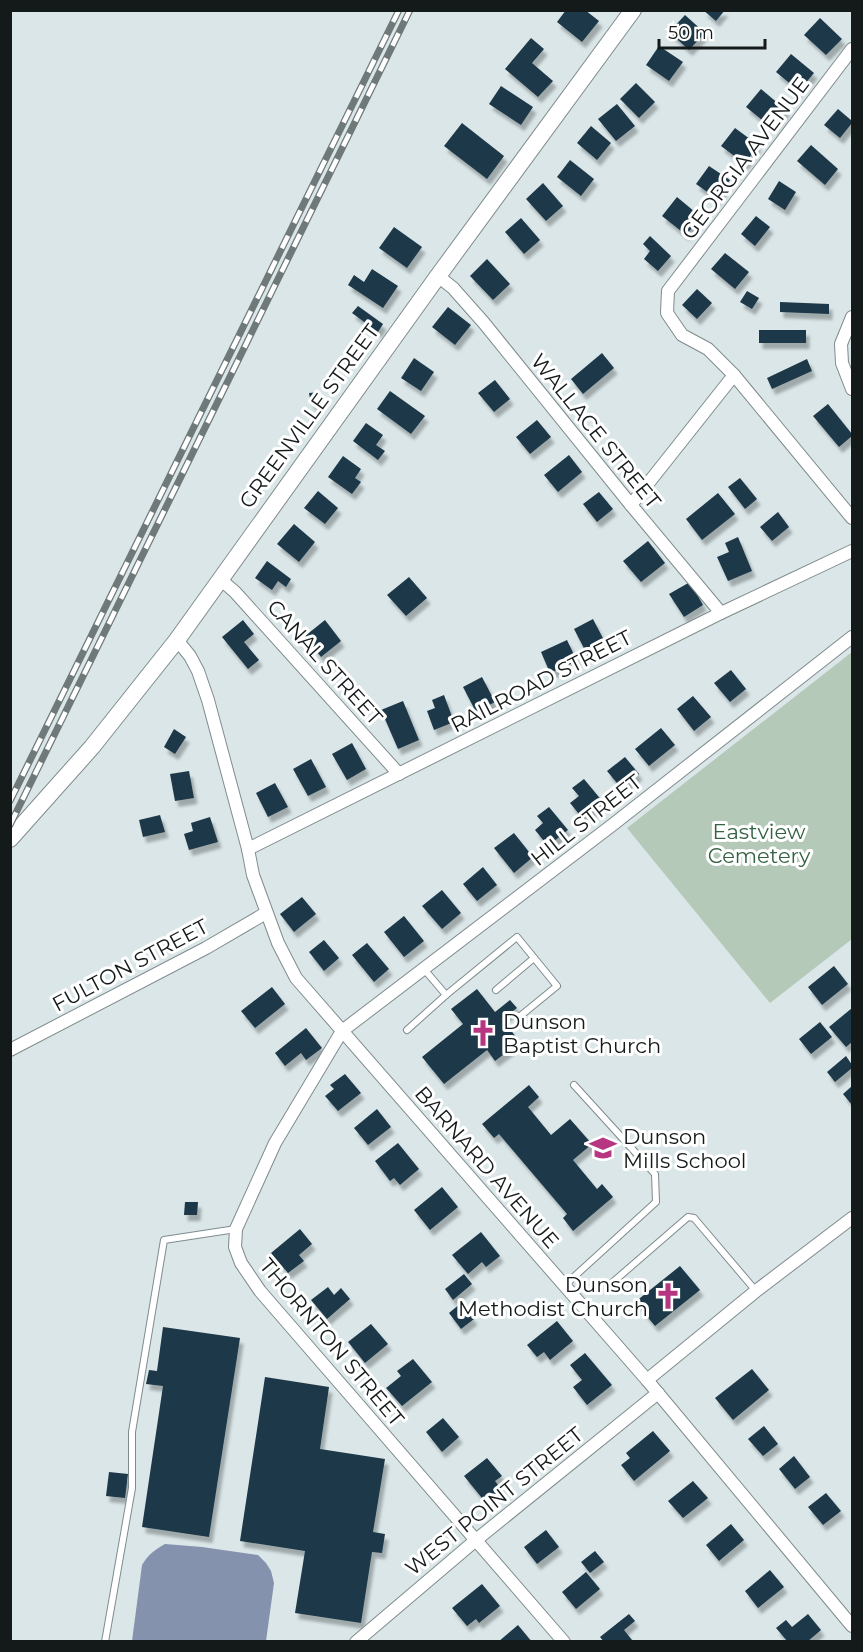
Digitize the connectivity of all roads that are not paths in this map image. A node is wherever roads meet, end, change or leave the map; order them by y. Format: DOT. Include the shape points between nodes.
graph roads {
  1 [pos="633,10"];
  2 [pos="852,49"];
  3 [pos="438,276"];
  4 [pos="852,317"];
  5 [pos="734,375"];
  6 [pos="852,389"];
  7 [pos="631,505"];
  8 [pos="852,518"];
  9 [pos="852,550"];
  10 [pos="220,579"];
  11 [pos="721,613"];
  12 [pos="852,637"];
  13 [pos="177,640"];
  14 [pos="399,774"];
  15 [pos="10,839"];
  16 [pos="248,849"];
  17 [pos="266,913"];
  18 [pos="534,958"];
  19 [pos="424,969"];
  20 [pos="496,990"];
  21 [pos="446,995"];
  22 [pos="519,1017"];
  23 [pos="407,1030"];
  24 [pos="342,1031"];
  25 [pos="10,1050"];
  26 [pos="574,1085"];
  27 [pos="852,1218"];
  28 [pos="236,1229"];
  29 [pos="613,1282"];
  30 [pos="564,1285"];
  31 [pos="756,1292"];
  32 [pos="647,1380"];
  33 [pos="658,1393"];
  34 [pos="476,1540"];
  35 [pos="852,1626"];
  36 [pos="105,1641"];
  37 [pos="356,1641"];
  38 [pos="564,1641"];
  1 -- 3 [label="street, GREENVILLE STREET"];
  2 -- 5 [label="street, GEORGIA AVENUE" via="668,291 667,313 682,334 708,349"];
  3 -- 7 [label="street, WALLACE STREET" via="484,322"];
  3 -- 10 [label="street, GREENVILLE STREET"];
  4 -- 6 [label="street" via="841,344 842,363"];
  5 -- 7 [label="street"];
  5 -- 8 [label="street"];
  7 -- 11 [label="street, WALLACE STREET"];
  9 -- 11 [label="street, RAILROAD STREET"];
  10 -- 13 [label="street, GREENVILLE STREET"];
  10 -- 14 [label="street, CANAL STREET"];
  11 -- 14 [label="street, RAILROAD STREET"];
  12 -- 19 [label="street, HILL STREET"];
  13 -- 15 [label="street, GREENVILLE STREET" via="92,747"];
  13 -- 16 [label="street, BARNARD AVENUE" via="198,671 208,700"];
  14 -- 16 [label="street, RAILROAD STREET"];
  16 -- 17 [label="street, BARNARD AVENUE"];
  17 -- 24 [label="street, BARNARD AVENUE" via="296,978"];
  17 -- 25 [label="street, FULTON STREET"];
  18 -- 20 [label="lane"];
  18 -- 21 [label="lane" via="517,937"];
  18 -- 22 [label="lane" via="557,986"];
  19 -- 21 [label="lane"];
  19 -- 24 [label="street, HILL STREET"];
  21 -- 23 [label="lane"];
  24 -- 28 [label="street" via="275,1143"];
  24 -- 30 [label="street, BARNARD AVENUE"];
  26 -- 30 [label="lane" via="655,1174 656,1202"];
  27 -- 31 [label="street"];
  28 -- 34 [label="street, THORNTON STREET" via="235,1247 241,1263 260,1291"];
  28 -- 36 [label="lane" via="164,1240 132,1432 132,1488"];
  29 -- 31 [label="lane" via="688,1217 694,1218"];
  30 -- 32 [label="street, BARNARD AVENUE"];
  31 -- 32 [label="street"];
  32 -- 33 [label="street, BARNARD AVENUE"];
  33 -- 34 [label="street, WEST POINT STREET"];
  33 -- 35 [label="street, BARNARD AVENUE"];
  34 -- 37 [label="street, WEST POINT STREET"];
  34 -- 38 [label="street, THORNTON STREET"];
}
